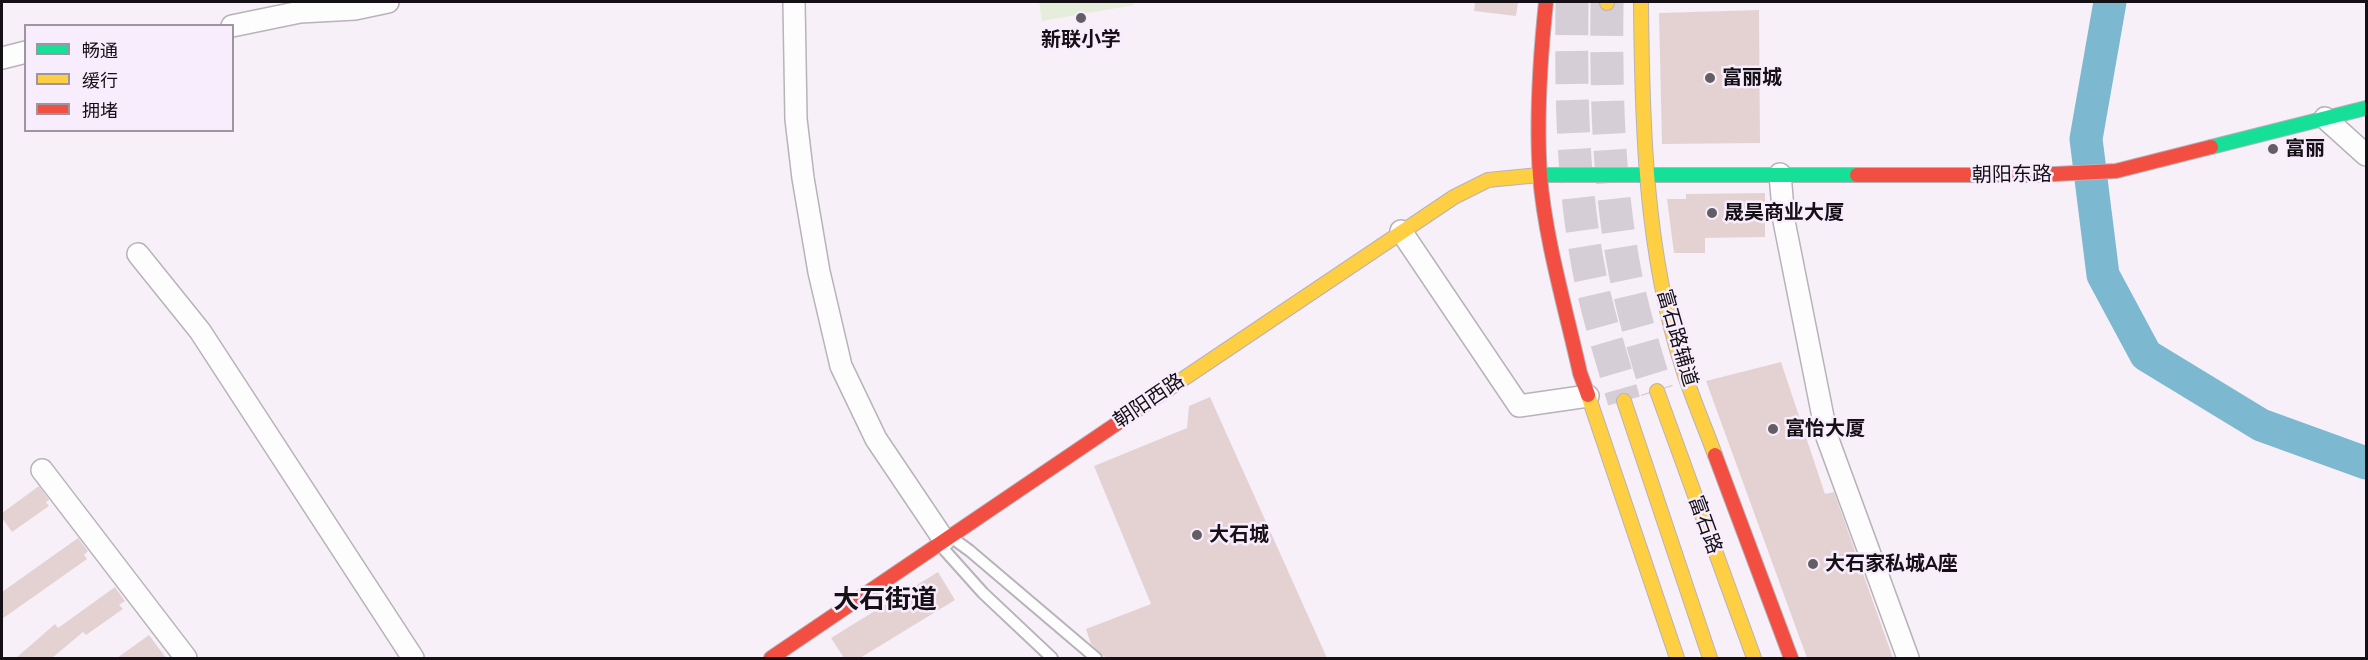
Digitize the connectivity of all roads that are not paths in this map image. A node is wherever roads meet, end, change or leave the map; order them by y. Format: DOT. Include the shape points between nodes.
graph roads {
  1 [pos="388,2"];
  2 [pos="794,2"];
  3 [pos="1546,2"];
  4 [pos="1641,2"];
  5 [pos="234,26"];
  6 [pos="24,52"];
  7 [pos="2,58"];
  8 [pos="2367,108"];
  9 [pos="2325,118"];
  10 [pos="2367,155"];
  11 [pos="1649,174"];
  12 [pos="1780,174"];
  13 [pos="1540,175"];
  14 [pos="1401,231"];
  15 [pos="138,254"];
  16 [pos="1657,390"];
  17 [pos="1588,396"];
  18 [pos="1624,400"];
  19 [pos="42,470"];
  20 [pos="942,542"];
  21 [pos="186,658"];
  22 [pos="414,658"];
  23 [pos="771,658"];
  24 [pos="1052,658"];
  25 [pos="1096,658"];
  26 [pos="1677,658"];
  27 [pos="1710,658"];
  28 [pos="1754,658"];
  29 [pos="1791,658"];
  30 [pos="1908,658"];
  1 -- 5 [label="street" via="355,9 300,12"];
  2 -- 20 [label="street" via="796,119 802,178 841,366 876,439"];
  3 -- 13 [label="main road" via="1539,74"];
  4 -- 11 [label="main road, 富石路辅道"];
  6 -- 7 [label="street"];
  8 -- 9 [label="main road, 朝阳东路"];
  9 -- 10 [label="street"];
  9 -- 12 [label="main road, 朝阳东路" via="2116,171"];
  11 -- 12 [label="main road, 朝阳东路"];
  11 -- 13 [label="main road, 朝阳东路"];
  11 -- 29 [label="main road, 富石路辅道" via="1654,236 1669,321 1683,369"];
  12 -- 30 [label="street" via="1784,221 1827,437"];
  13 -- 14 [label="main road, 朝阳西路" via="1488,180"];
  13 -- 17 [label="main road" via="1565,310"];
  14 -- 17 [label="street" via="1520,406"];
  14 -- 20 [label="main road, 朝阳西路"];
  15 -- 22 [label="street" via="200,331"];
  16 -- 28 [label="main road, 富石路"];
  17 -- 26 [label="main road"];
  18 -- 27 [label="main road, 富石路"];
  19 -- 21 [label="street"];
  20 -- 23 [label="main road, 朝阳西路"];
  20 -- 24 [label="lane" via="983,592"];
  20 -- 25 [label="lane" via="955,540 970,551"];
}
